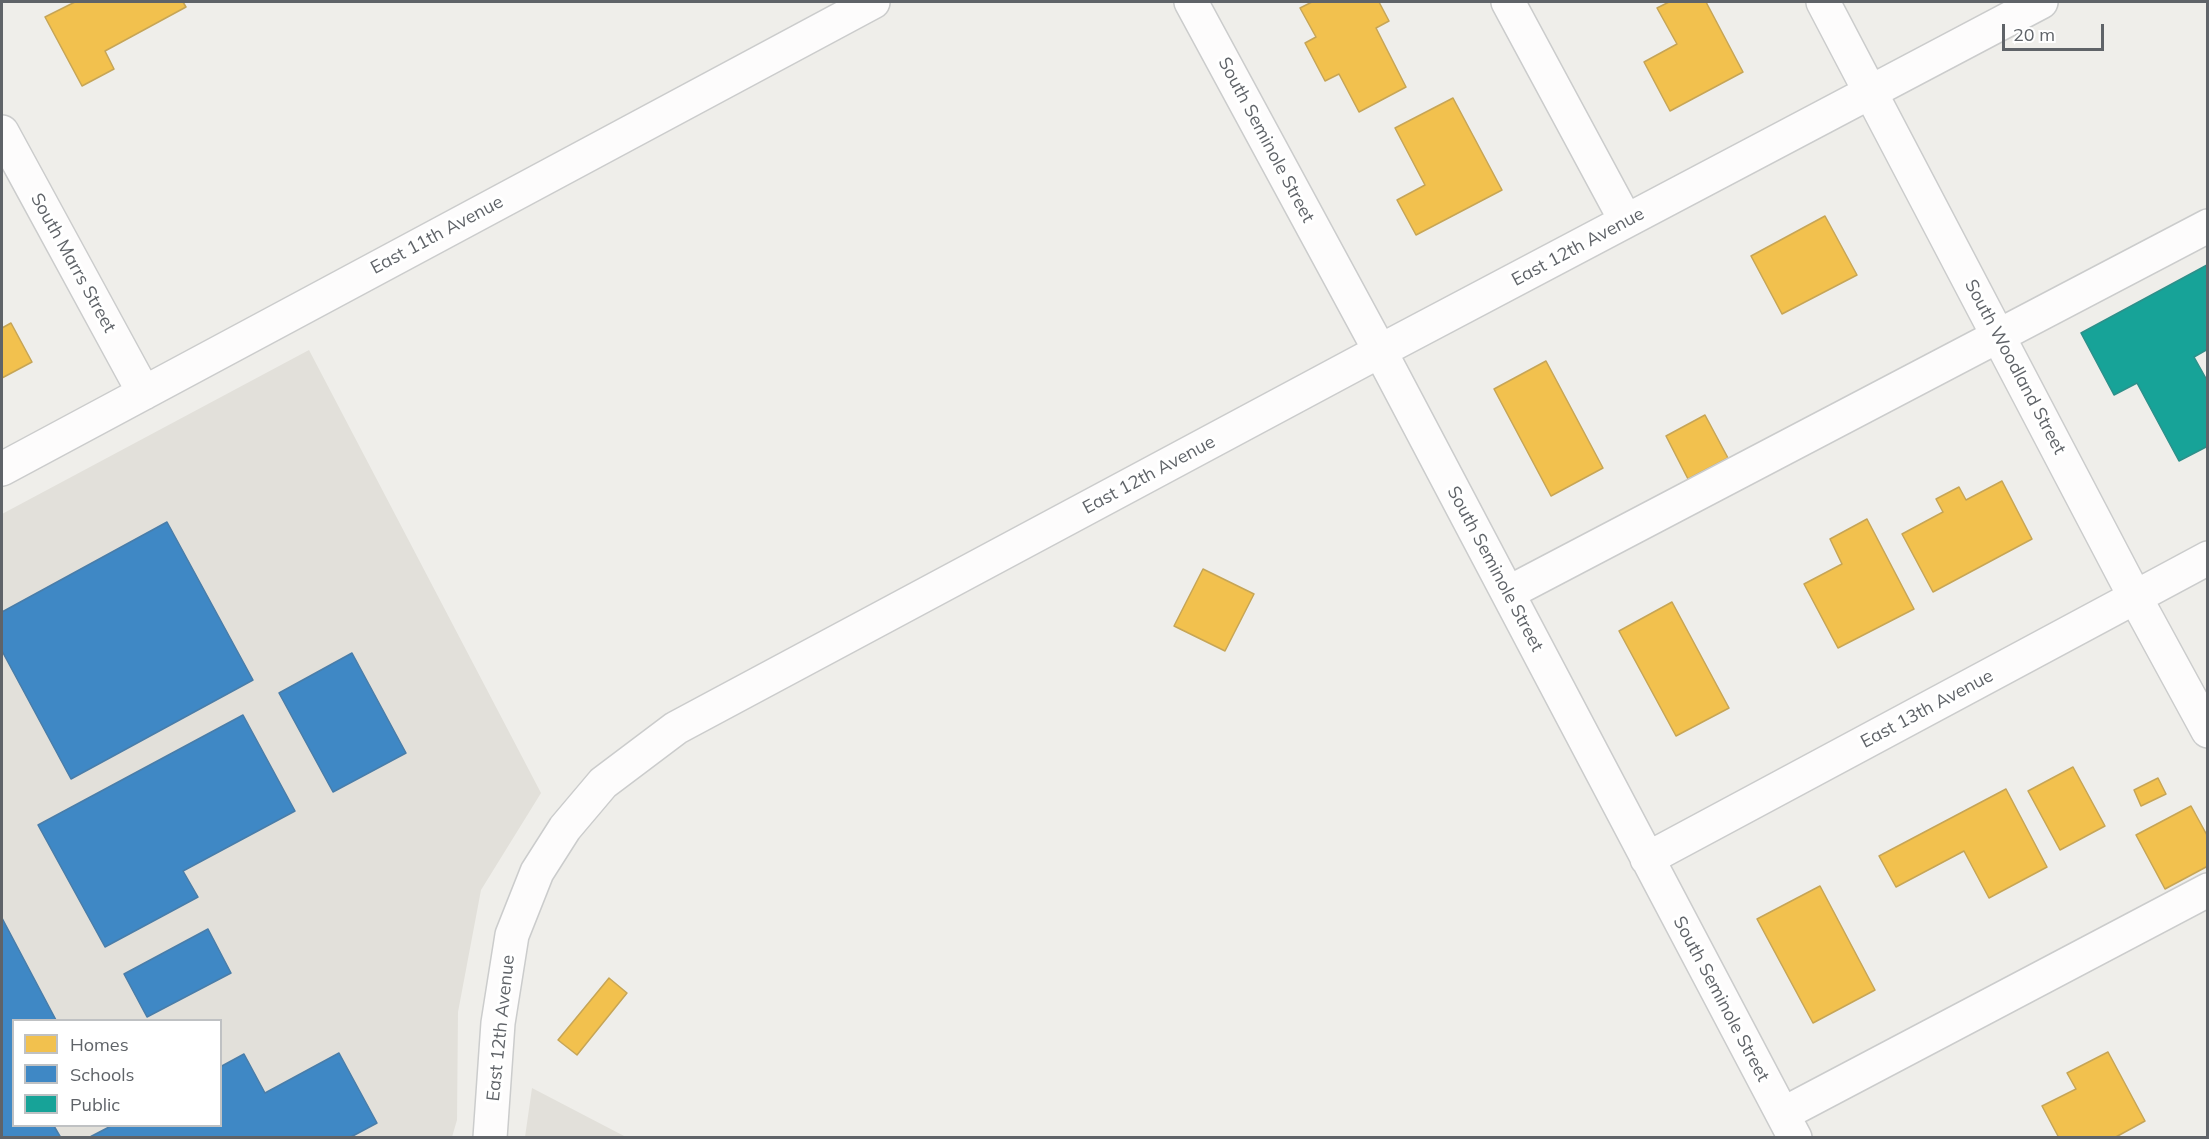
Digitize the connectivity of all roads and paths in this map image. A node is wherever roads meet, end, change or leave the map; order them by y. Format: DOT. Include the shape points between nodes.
graph roads {
  1 [pos="873,2"];
  2 [pos="1191,2"];
  3 [pos="1508,2"];
  4 [pos="1823,2"];
  5 [pos="2041,2"];
  6 [pos="1871,92"];
  7 [pos="2,132"];
  8 [pos="1626,221"];
  9 [pos="2208,226"];
  10 [pos="1999,337"];
  11 [pos="1380,351"];
  12 [pos="144,393"];
  13 [pos="2,469"];
  14 [pos="2208,558"];
  15 [pos="1508,593"];
  16 [pos="2135,597"];
  17 [pos="2208,731"];
  18 [pos="1647,860"];
  19 [pos="2208,890"];
  20 [pos="1789,1126"];
  21 [pos="490,1137"];
  1 -- 12 [label="street, East 11th Avenue"];
  2 -- 11 [label="street, South Seminole Street"];
  3 -- 8 [label="street"];
  4 -- 6 [label="street, South Woodland Street"];
  5 -- 6 [label="street, East 12th Avenue"];
  6 -- 8 [label="street, East 12th Avenue"];
  6 -- 10 [label="street, South Woodland Street"];
  7 -- 12 [label="street, South Marrs Street"];
  8 -- 11 [label="street, East 12th Avenue"];
  9 -- 10 [label="street"];
  10 -- 15 [label="street"];
  10 -- 16 [label="street, South Woodland Street"];
  11 -- 15 [label="street, South Seminole Street"];
  11 -- 21 [label="street, East 12th Avenue" via="676,728 603,783 565,828 537,872 512,935 498,1023"];
  12 -- 13 [label="street, East 11th Avenue"];
  14 -- 16 [label="street, East 13th Avenue"];
  15 -- 18 [label="street, South Seminole Street"];
  16 -- 17 [label="street, South Woodland Street"];
  16 -- 18 [label="street, East 13th Avenue"];
  18 -- 20 [label="street, South Seminole Street"];
  19 -- 20 [label="street"];
}
